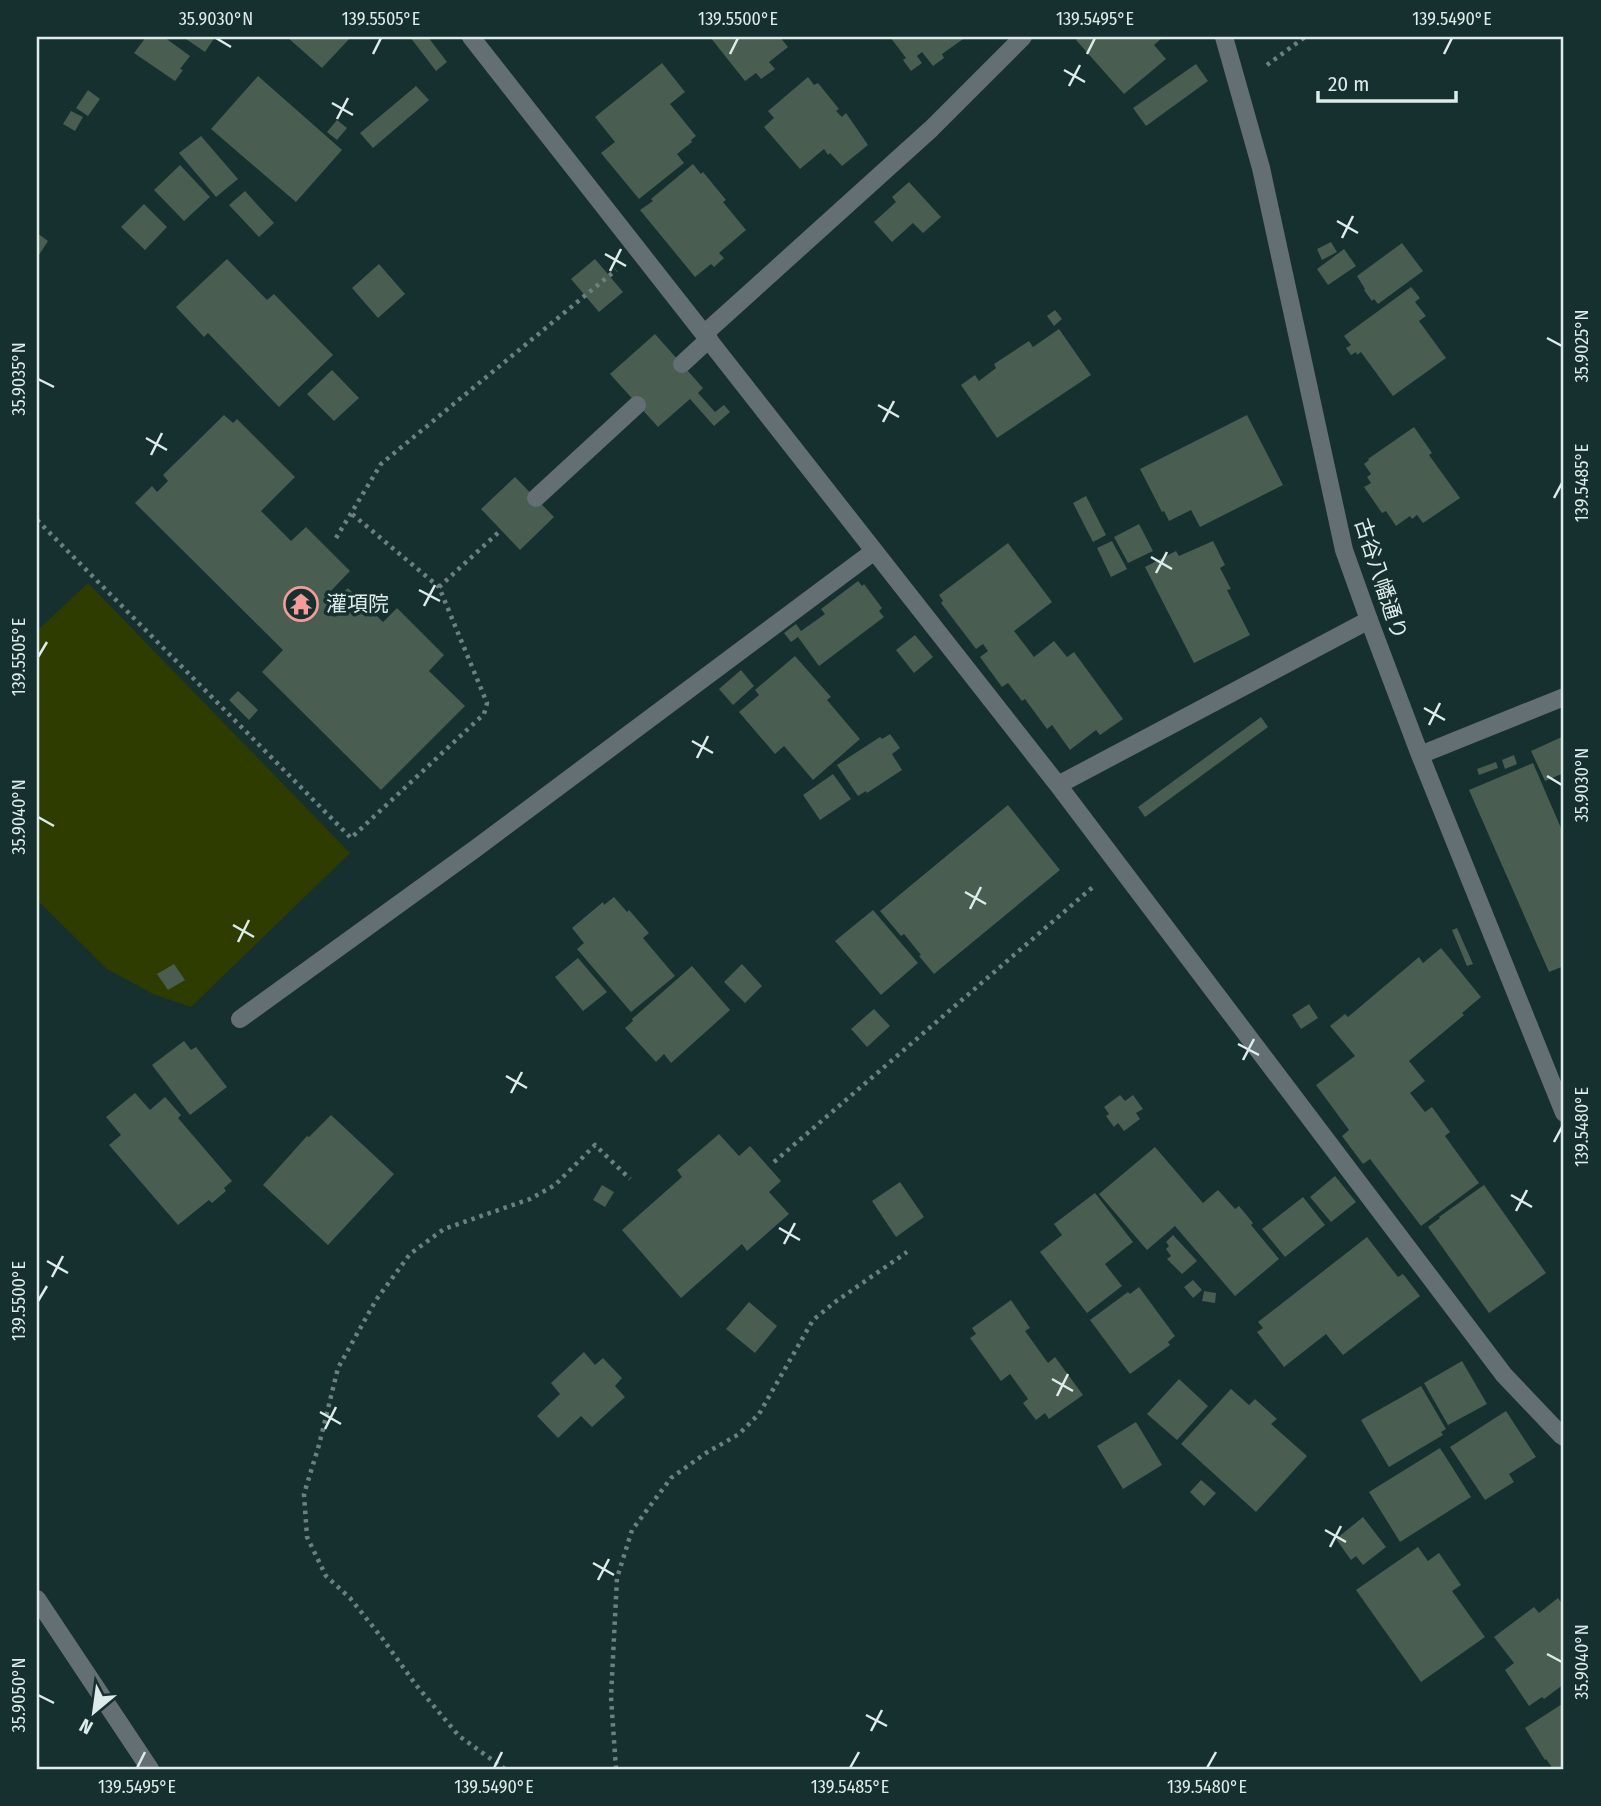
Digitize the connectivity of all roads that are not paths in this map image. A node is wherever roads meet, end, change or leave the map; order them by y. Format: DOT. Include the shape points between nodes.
graph roads {
  1 [pos="471,37"];
  2 [pos="1023,37"];
  3 [pos="1224,37"];
  4 [pos="707,336"];
  5 [pos="682,364"];
  6 [pos="637,405"];
  7 [pos="536,498"];
  8 [pos="873,552"];
  9 [pos="1368,620"];
  10 [pos="1564,697"];
  11 [pos="1420,755"];
  12 [pos="1058,785"];
  13 [pos="240,1019"];
  14 [pos="1564,1113"];
  15 [pos="1564,1437"];
  16 [pos="37,1599"];
  17 [pos="150,1769"];
  1 -- 4 [label="street"];
  2 -- 4 [label="street" via="931,129"];
  3 -- 9 [label="street, 古谷八幡通り" via="1261,168 1344,550"];
  4 -- 5 [label="street"];
  4 -- 8 [label="street"];
  6 -- 7 [label="street"];
  8 -- 12 [label="street"];
  8 -- 13 [label="street"];
  9 -- 11 [label="street, 古谷八幡通り"];
  9 -- 12 [label="street"];
  10 -- 11 [label="street"];
  11 -- 14 [label="street, 古谷八幡通り"];
  12 -- 15 [label="street" via="1504,1375"];
  16 -- 17 [label="street"];
}
